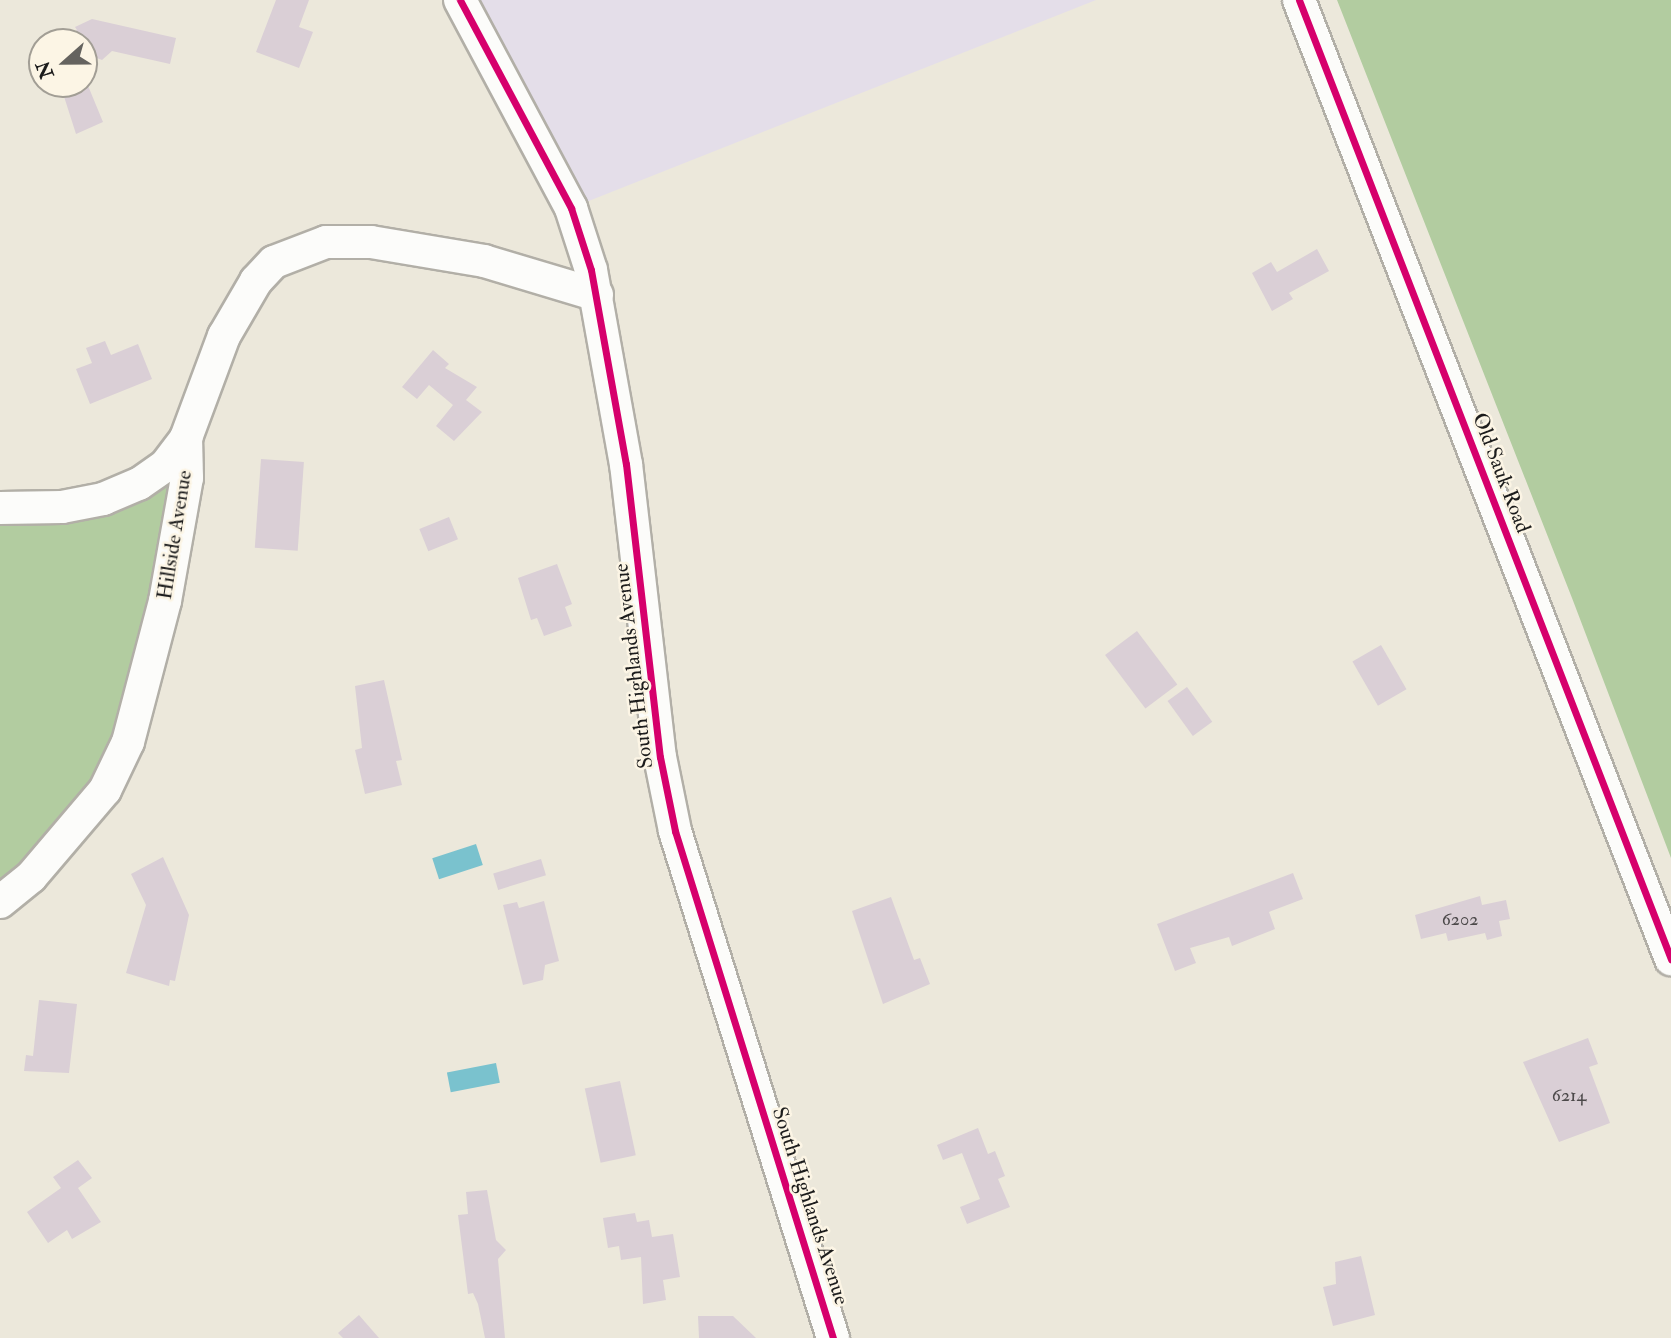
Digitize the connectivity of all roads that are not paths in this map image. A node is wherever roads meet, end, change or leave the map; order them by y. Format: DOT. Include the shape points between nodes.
graph roads {
  1 [pos="460,0"];
  2 [pos="1299,0"];
  3 [pos="597,295"];
  4 [pos="186,438"];
  5 [pos="0,508"];
  6 [pos="0,902"];
  7 [pos="1671,959"];
  8 [pos="833,1338"];
  1 -- 3 [label="street, South Highlands Avenue" via="571,208"];
  2 -- 7 [label="street, Old Sauk Road"];
  3 -- 4 [label="street, Hillside Avenue" via="484,261 371,242 326,242 274,262 257,281 224,336"];
  3 -- 8 [label="street, South Highlands Avenue" via="626,464 660,757 676,831"];
  4 -- 5 [label="street" via="166,465 139,484 103,499 62,508"];
  4 -- 6 [label="street, Hillside Avenue" via="187,478 165,601 128,741 105,790 31,877"];
}
